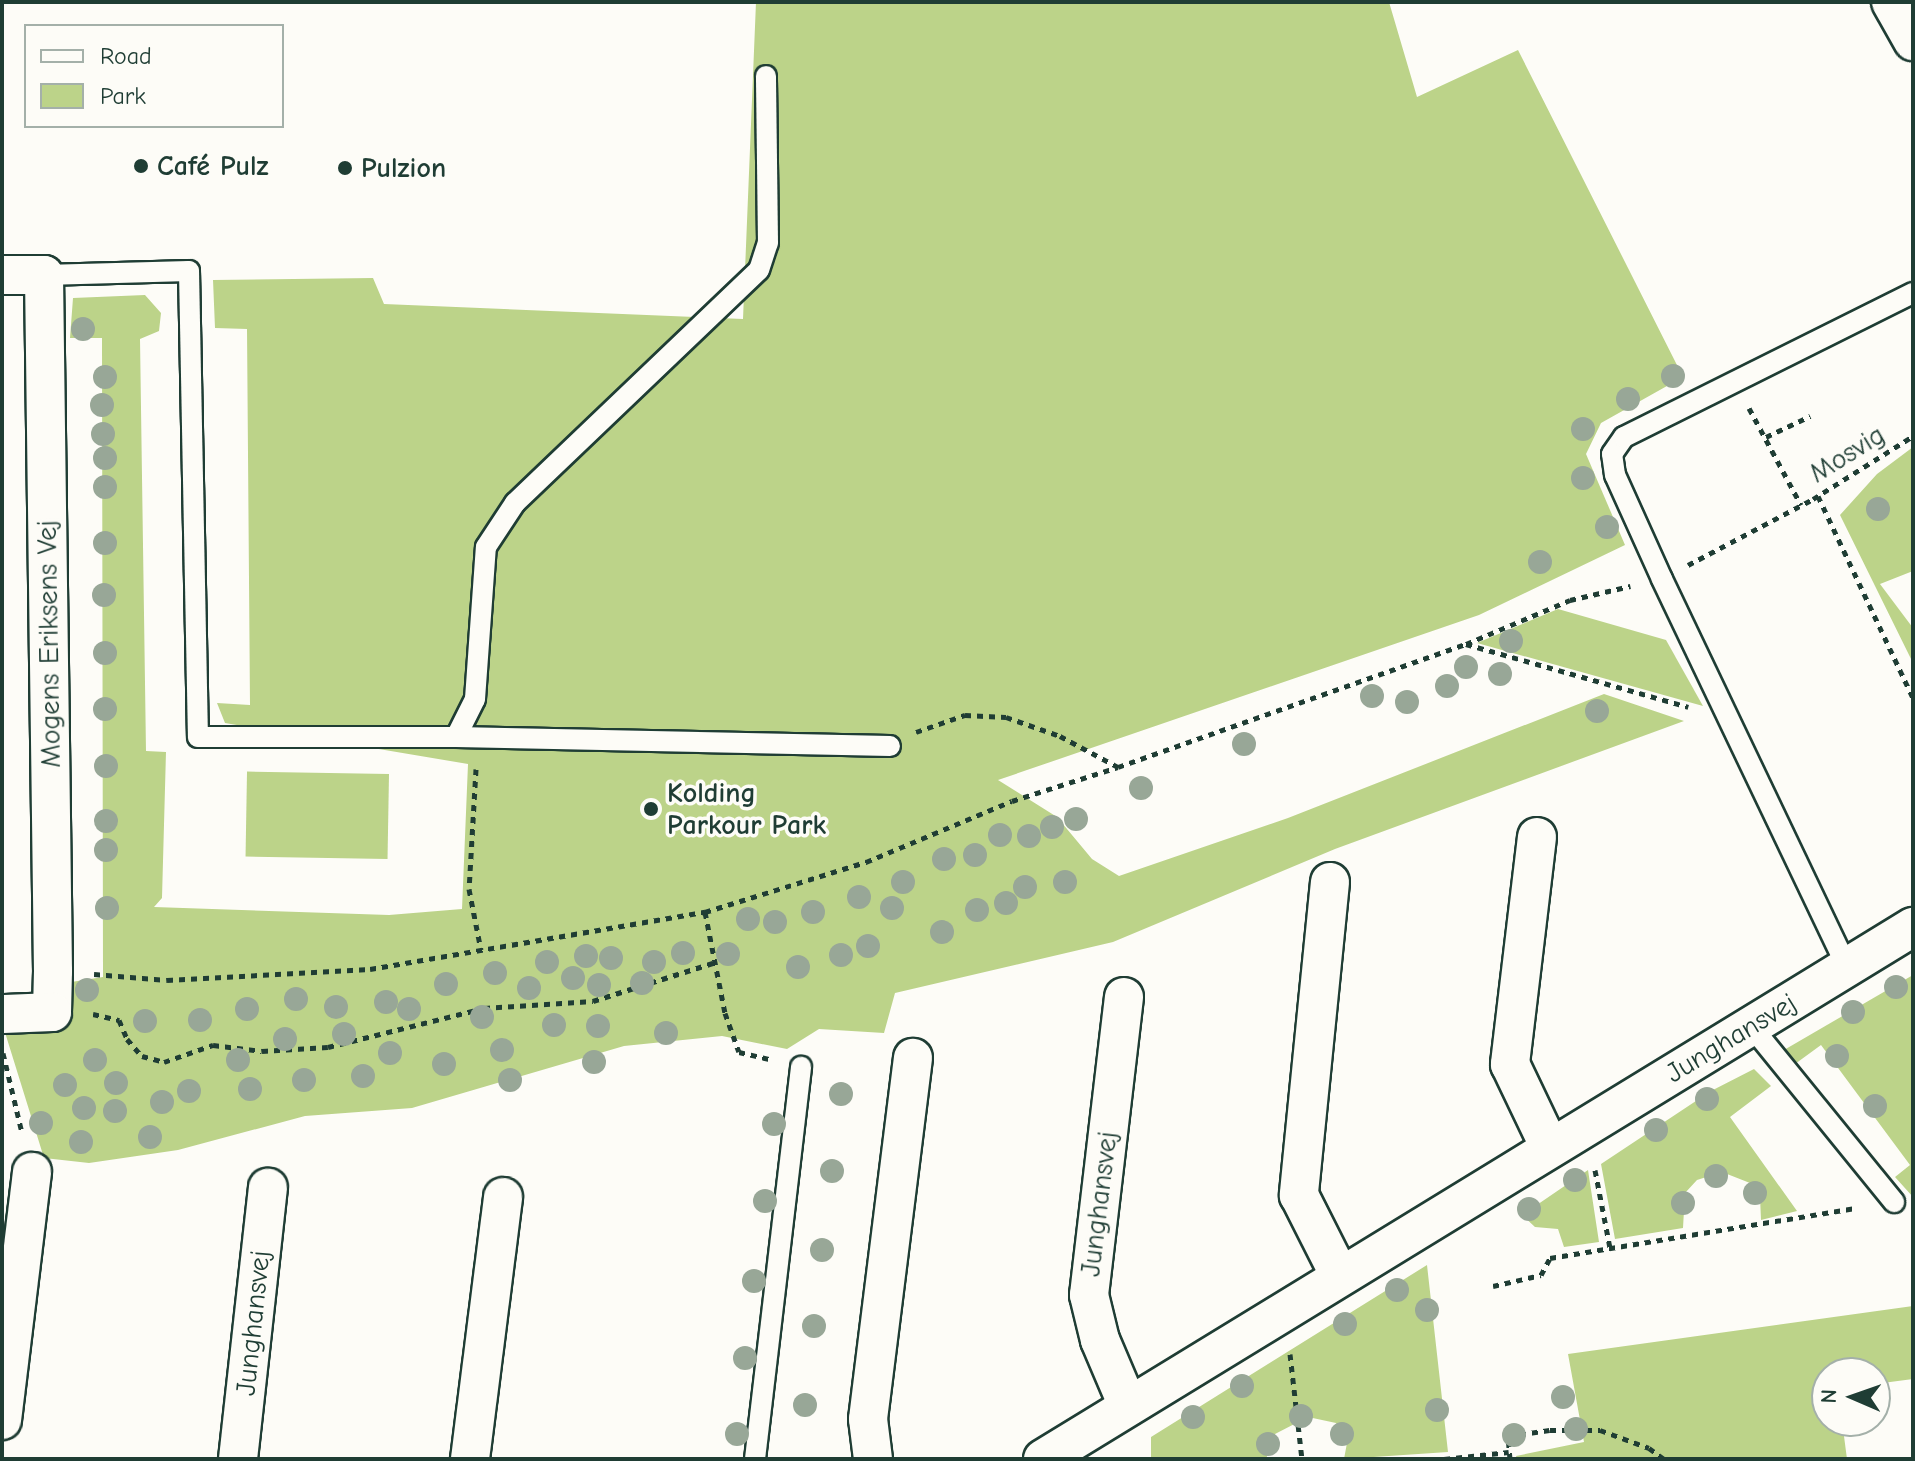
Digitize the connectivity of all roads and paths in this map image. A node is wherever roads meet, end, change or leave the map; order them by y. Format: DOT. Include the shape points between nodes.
graph roads {
  1 [pos="1891,2"];
  2 [pos="1913,41"];
  3 [pos="766,76"];
  4 [pos="2,275"];
  5 [pos="44,275"];
  6 [pos="1913,293"];
  7 [pos="1735,382"];
  8 [pos="1810,416"];
  9 [pos="1913,436"];
  10 [pos="1766,437"];
  11 [pos="1818,496"];
  12 [pos="1801,505"];
  13 [pos="1662,579"];
  14 [pos="1466,644"];
  15 [pos="1913,698"];
  16 [pos="1727,718"];
  17 [pos="467,738"];
  18 [pos="890,746"];
  19 [pos="1118,767"];
  20 [pos="1537,837"];
  21 [pos="1330,882"];
  22 [pos="705,912"];
  23 [pos="1913,927"];
  24 [pos="481,950"];
  25 [pos="716,962"];
  26 [pos="1847,967"];
  27 [pos="53,971"];
  28 [pos="1124,997"];
  29 [pos="52,1012"];
  30 [pos="2,1014"];
  31 [pos="1751,1026"];
  32 [pos="2,1050"];
  33 [pos="913,1058"];
  34 [pos="801,1067"];
  35 [pos="1587,1126"];
  36 [pos="1550,1148"];
  37 [pos="32,1172"];
  38 [pos="268,1188"];
  39 [pos="503,1197"];
  40 [pos="1894,1202"];
  41 [pos="1610,1248"];
  42 [pos="1340,1276"];
  43 [pos="1493,1286"];
  44 [pos="1272,1318"];
  45 [pos="1128,1406"];
  46 [pos="2,1420"];
  47 [pos="1510,1456"];
  48 [pos="238,1459"];
  49 [pos="470,1459"];
  50 [pos="755,1459"];
  51 [pos="873,1459"];
  52 [pos="1043,1459"];
  53 [pos="1302,1459"];
  54 [pos="1444,1459"];
  55 [pos="1664,1459"];
  1 -- 2 [label="street"];
  3 -- 17 [label="lane" via="768,243 759,270 515,503 486,547 475,699"];
  4 -- 5 [label="street"];
  5 -- 17 [label="lane" via="189,271 198,737"];
  5 -- 27 [label="street, Mogens Eriksens Vej"];
  6 -- 7 [label="lane"];
  7 -- 10 [label="path"];
  7 -- 13 [label="lane" via="1624,437 1612,454 1615,475"];
  8 -- 10 [label="path"];
  9 -- 11 [label="path, Mosvig"];
  10 -- 12 [label="path"];
  11 -- 12 [label="path, Mosvig"];
  11 -- 15 [label="path"];
  12 -- 13 [label="path, Mosvig"];
  13 -- 14 [label="path, Mosvig" via="1570,600"];
  13 -- 16 [label="lane"];
  14 -- 16 [label="path"];
  14 -- 19 [label="path, Mosvig"];
  16 -- 26 [label="lane"];
  17 -- 18 [label="lane"];
  17 -- 24 [label="path" via="469,889"];
  18 -- 19 [label="path" via="918,730 965,715 1006,717 1060,736"];
  19 -- 22 [label="path, Mosvig" via="1012,801 866,862"];
  20 -- 36 [label="street" via="1510,1064"];
  21 -- 42 [label="street" via="1299,1195"];
  22 -- 24 [label="path, Mosvig"];
  22 -- 25 [label="path"];
  23 -- 26 [label="street, Junghansvej"];
  24 -- 27 [label="path, Mosvig" via="370,969 167,980"];
  25 -- 29 [label="path" via="593,1001 484,1008 328,1047 262,1051 213,1045 164,1062 142,1056 119,1020 75,1010"];
  25 -- 34 [label="path" via="739,1052"];
  26 -- 31 [label="street, Junghansvej"];
  27 -- 29 [label="street, Mogens Eriksens Vej"];
  28 -- 45 [label="street, Junghansvej" via="1089,1295 1100,1340"];
  29 -- 30 [label="street"];
  31 -- 35 [label="street, Junghansvej"];
  31 -- 40 [label="lane"];
  32 -- 37 [label="path"];
  33 -- 51 [label="street" via="868,1419"];
  34 -- 50 [label="lane"];
  35 -- 36 [label="street, Junghansvej"];
  35 -- 41 [label="path"];
  36 -- 42 [label="street, Junghansvej"];
  37 -- 46 [label="street"];
  38 -- 48 [label="street, Junghansvej"];
  39 -- 49 [label="street"];
  40 -- 41 [label="path"];
  41 -- 43 [label="path" via="1550,1258 1541,1275"];
  42 -- 44 [label="street, Junghansvej"];
  44 -- 45 [label="street, Junghansvej"];
  44 -- 53 [label="path" via="1290,1350"];
  45 -- 52 [label="street, Junghansvej"];
  47 -- 54 [label="path"];
  47 -- 55 [label="path" via="1508,1436 1600,1430"];
}
